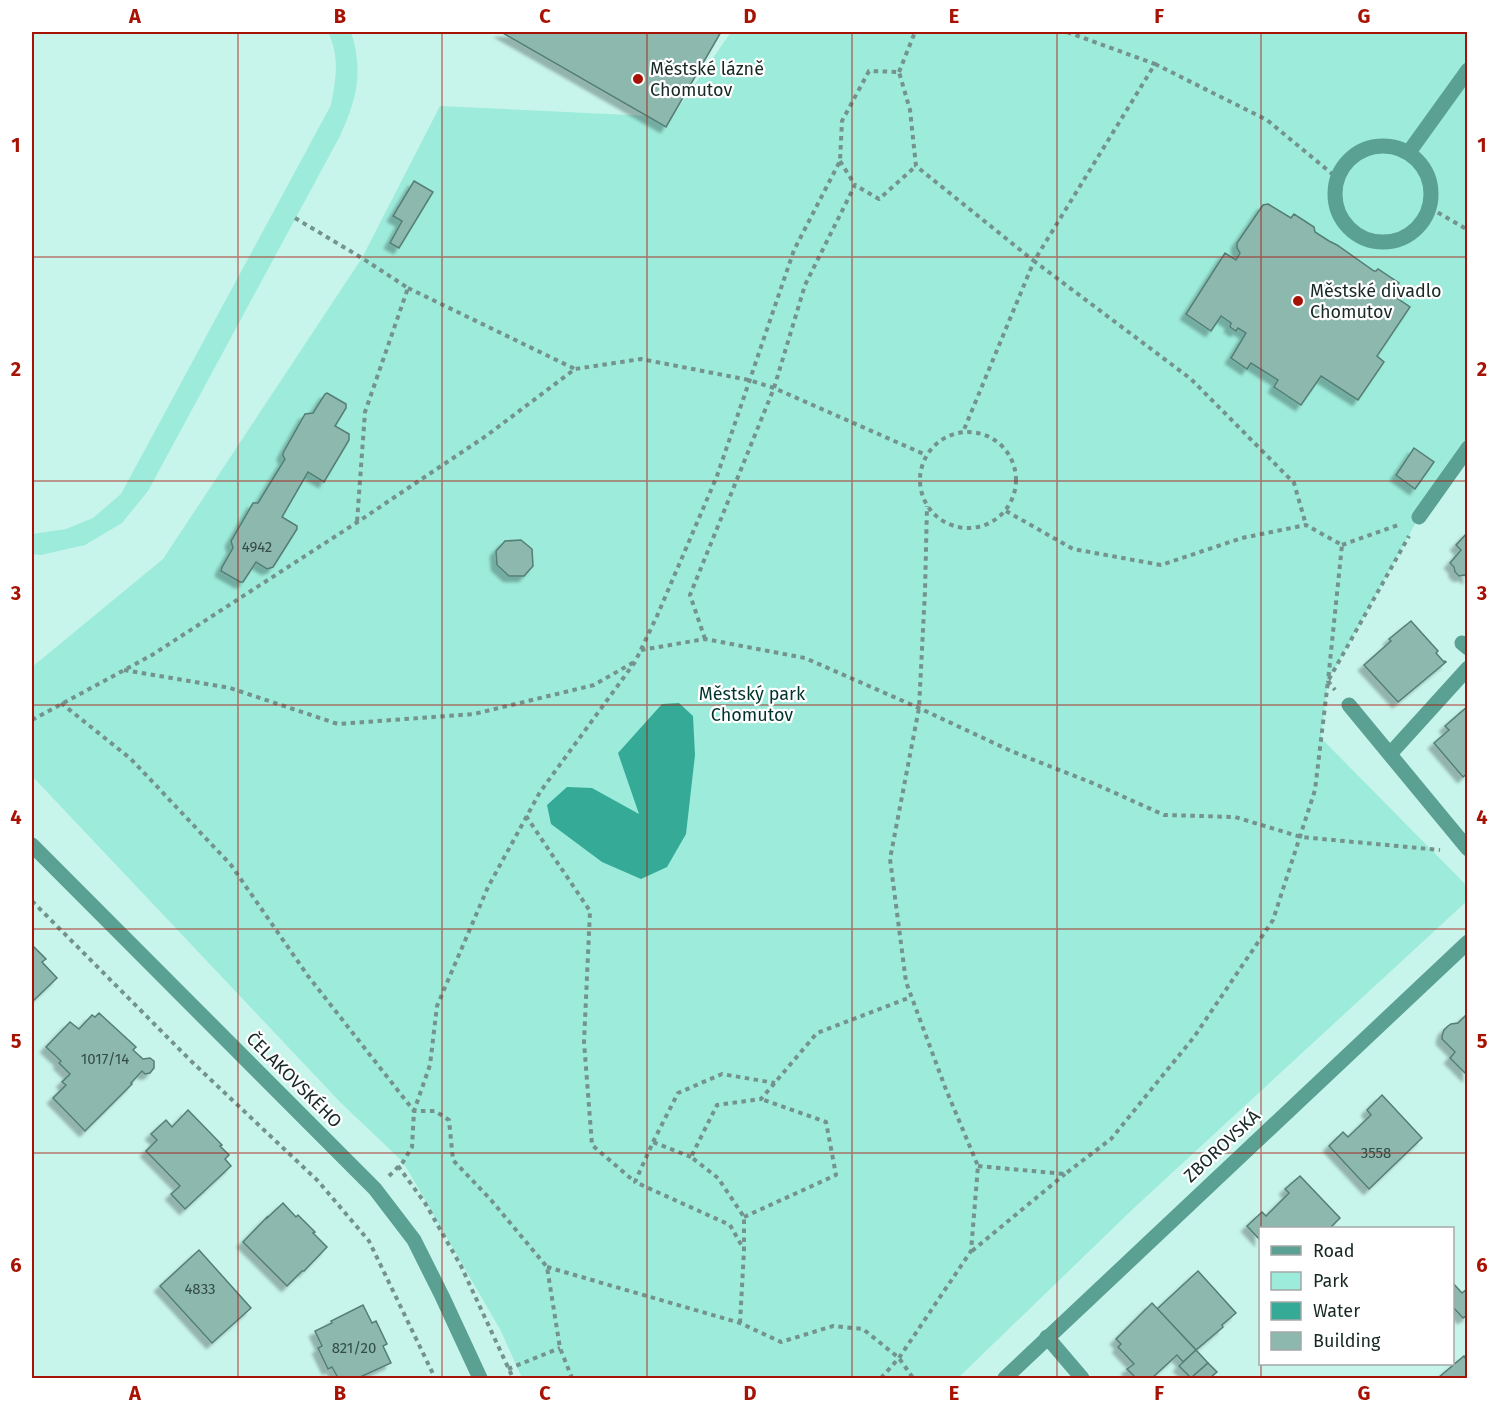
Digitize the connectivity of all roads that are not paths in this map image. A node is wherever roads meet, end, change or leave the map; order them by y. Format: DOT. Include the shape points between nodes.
graph roads {
  1 [pos="1467,70"];
  2 [pos="1409,152"];
  3 [pos="1467,448"];
  4 [pos="1419,517"];
  5 [pos="1467,668"];
  6 [pos="1349,705"];
  7 [pos="1390,754"];
  8 [pos="32,845"];
  9 [pos="1467,849"];
  10 [pos="1467,942"];
  11 [pos="1047,1337"];
  12 [pos="480,1378"];
  13 [pos="1005,1378"];
  14 [pos="1082,1378"];
  1 -- 2 [label="street"];
  2 -- 2 [label="street" via="1424,167 1432,187 1430,207 1419,227 1401,240 1378,243 1357,235 1341,220 1334,199 1336,177 1348,158 1367,147 1389,145"];
  3 -- 4 [label="street"];
  5 -- 7 [label="street"];
  6 -- 7 [label="street"];
  7 -- 9 [label="street"];
  8 -- 12 [label="street, ČELAKOVSKÉHO" via="375,1189 414,1240"];
  10 -- 11 [label="street, ZBOROVSKÁ"];
  11 -- 13 [label="street, ZBOROVSKÁ"];
  11 -- 14 [label="street"];
}
